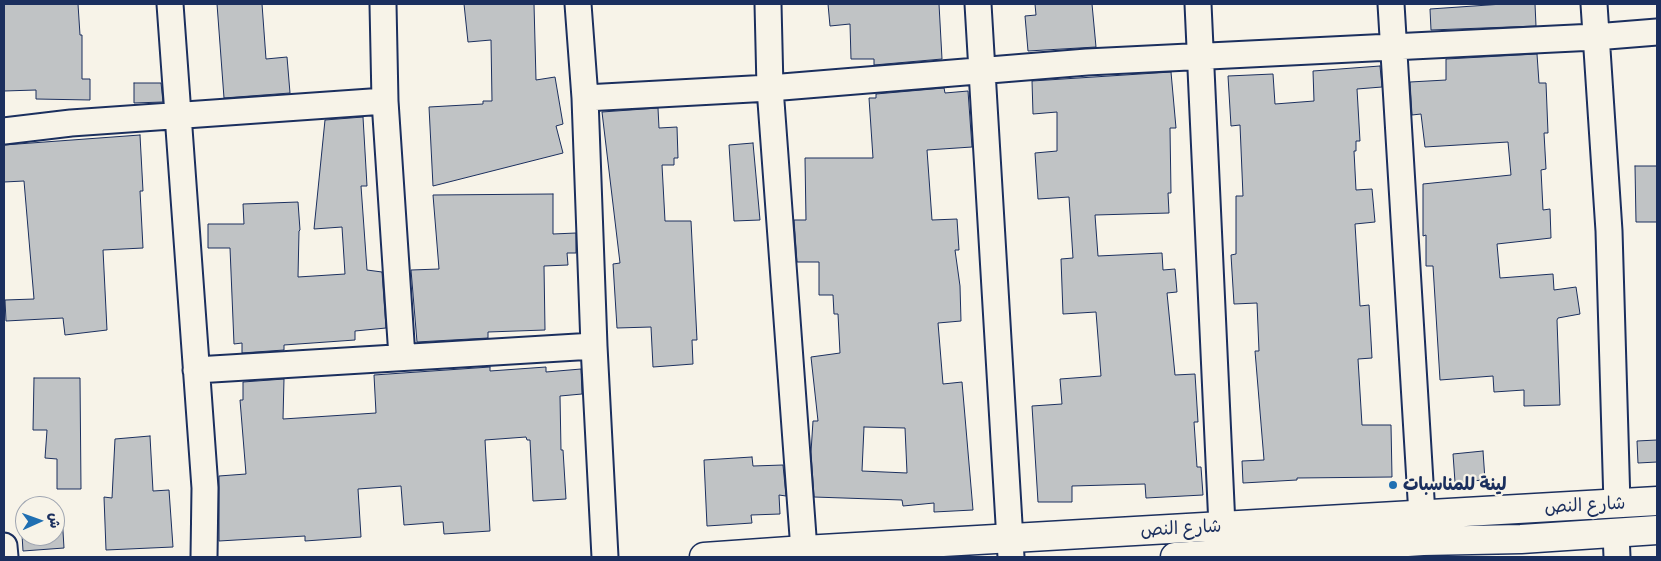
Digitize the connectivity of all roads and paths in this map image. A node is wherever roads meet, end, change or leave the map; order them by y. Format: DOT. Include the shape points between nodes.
graph roads {
  1 [pos="170,4"];
  2 [pos="383,4"];
  3 [pos="578,4"];
  4 [pos="768,4"];
  5 [pos="978,4"];
  6 [pos="1198,4"];
  7 [pos="1391,4"];
  8 [pos="1594,4"];
  9 [pos="1657,32"];
  10 [pos="1595,37"];
  11 [pos="1393,46"];
  12 [pos="1203,56"];
  13 [pos="981,72"];
  14 [pos="770,88"];
  15 [pos="585,98"];
  16 [pos="385,101"];
  17 [pos="177,116"];
  18 [pos="4,131"];
  19 [pos="594,346"];
  20 [pos="402,358"];
  21 [pos="196,370"];
  22 [pos="1657,501"];
  23 [pos="1617,504"];
  24 [pos="1222,526"];
  25 [pos="1657,530"];
  26 [pos="1423,538"];
  27 [pos="1617,545"];
  28 [pos="4,546"];
  29 [pos="1010,548"];
  30 [pos="804,550"];
  31 [pos="1226,555"];
  32 [pos="5,557"];
  33 [pos="204,557"];
  34 [pos="605,557"];
  35 [pos="704,557"];
  36 [pos="1175,557"];
  1 -- 17 [label="street"];
  2 -- 16 [label="street"];
  3 -- 15 [label="street"];
  4 -- 14 [label="street"];
  5 -- 13 [label="street"];
  6 -- 12 [label="street"];
  7 -- 11 [label="street"];
  8 -- 10 [label="street"];
  9 -- 10 [label="street"];
  10 -- 11 [label="street"];
  10 -- 23 [label="street" via="1609,231"];
  11 -- 12 [label="street"];
  11 -- 26 [label="street"];
  12 -- 13 [label="street"];
  12 -- 24 [label="street"];
  13 -- 14 [label="street"];
  13 -- 29 [label="street"];
  14 -- 15 [label="street"];
  14 -- 30 [label="street"];
  15 -- 19 [label="street"];
  16 -- 17 [label="street"];
  16 -- 20 [label="street"];
  17 -- 18 [label="street"];
  17 -- 21 [label="street"];
  19 -- 20 [label="street"];
  19 -- 34 [label="street"];
  20 -- 21 [label="street"];
  21 -- 33 [label="street" via="205,488"];
  22 -- 23 [label="main road, شارع النص"];
  23 -- 26 [label="main road, شارع النص"];
  24 -- 26 [label="main road, شارع النص"];
  24 -- 29 [label="main road, شارع النص"];
  25 -- 27 [label="main road, شارع النص"];
  26 -- 27 [label="main road, شارع النص"];
  26 -- 31 [label="main road, شارع النص"];
  28 -- 32 [label="street"];
  29 -- 30 [label="main road, شارع النص"];
  30 -- 35 [label="main road, شارع النص"];
  31 -- 36 [label="main road, شارع النص"];
}
